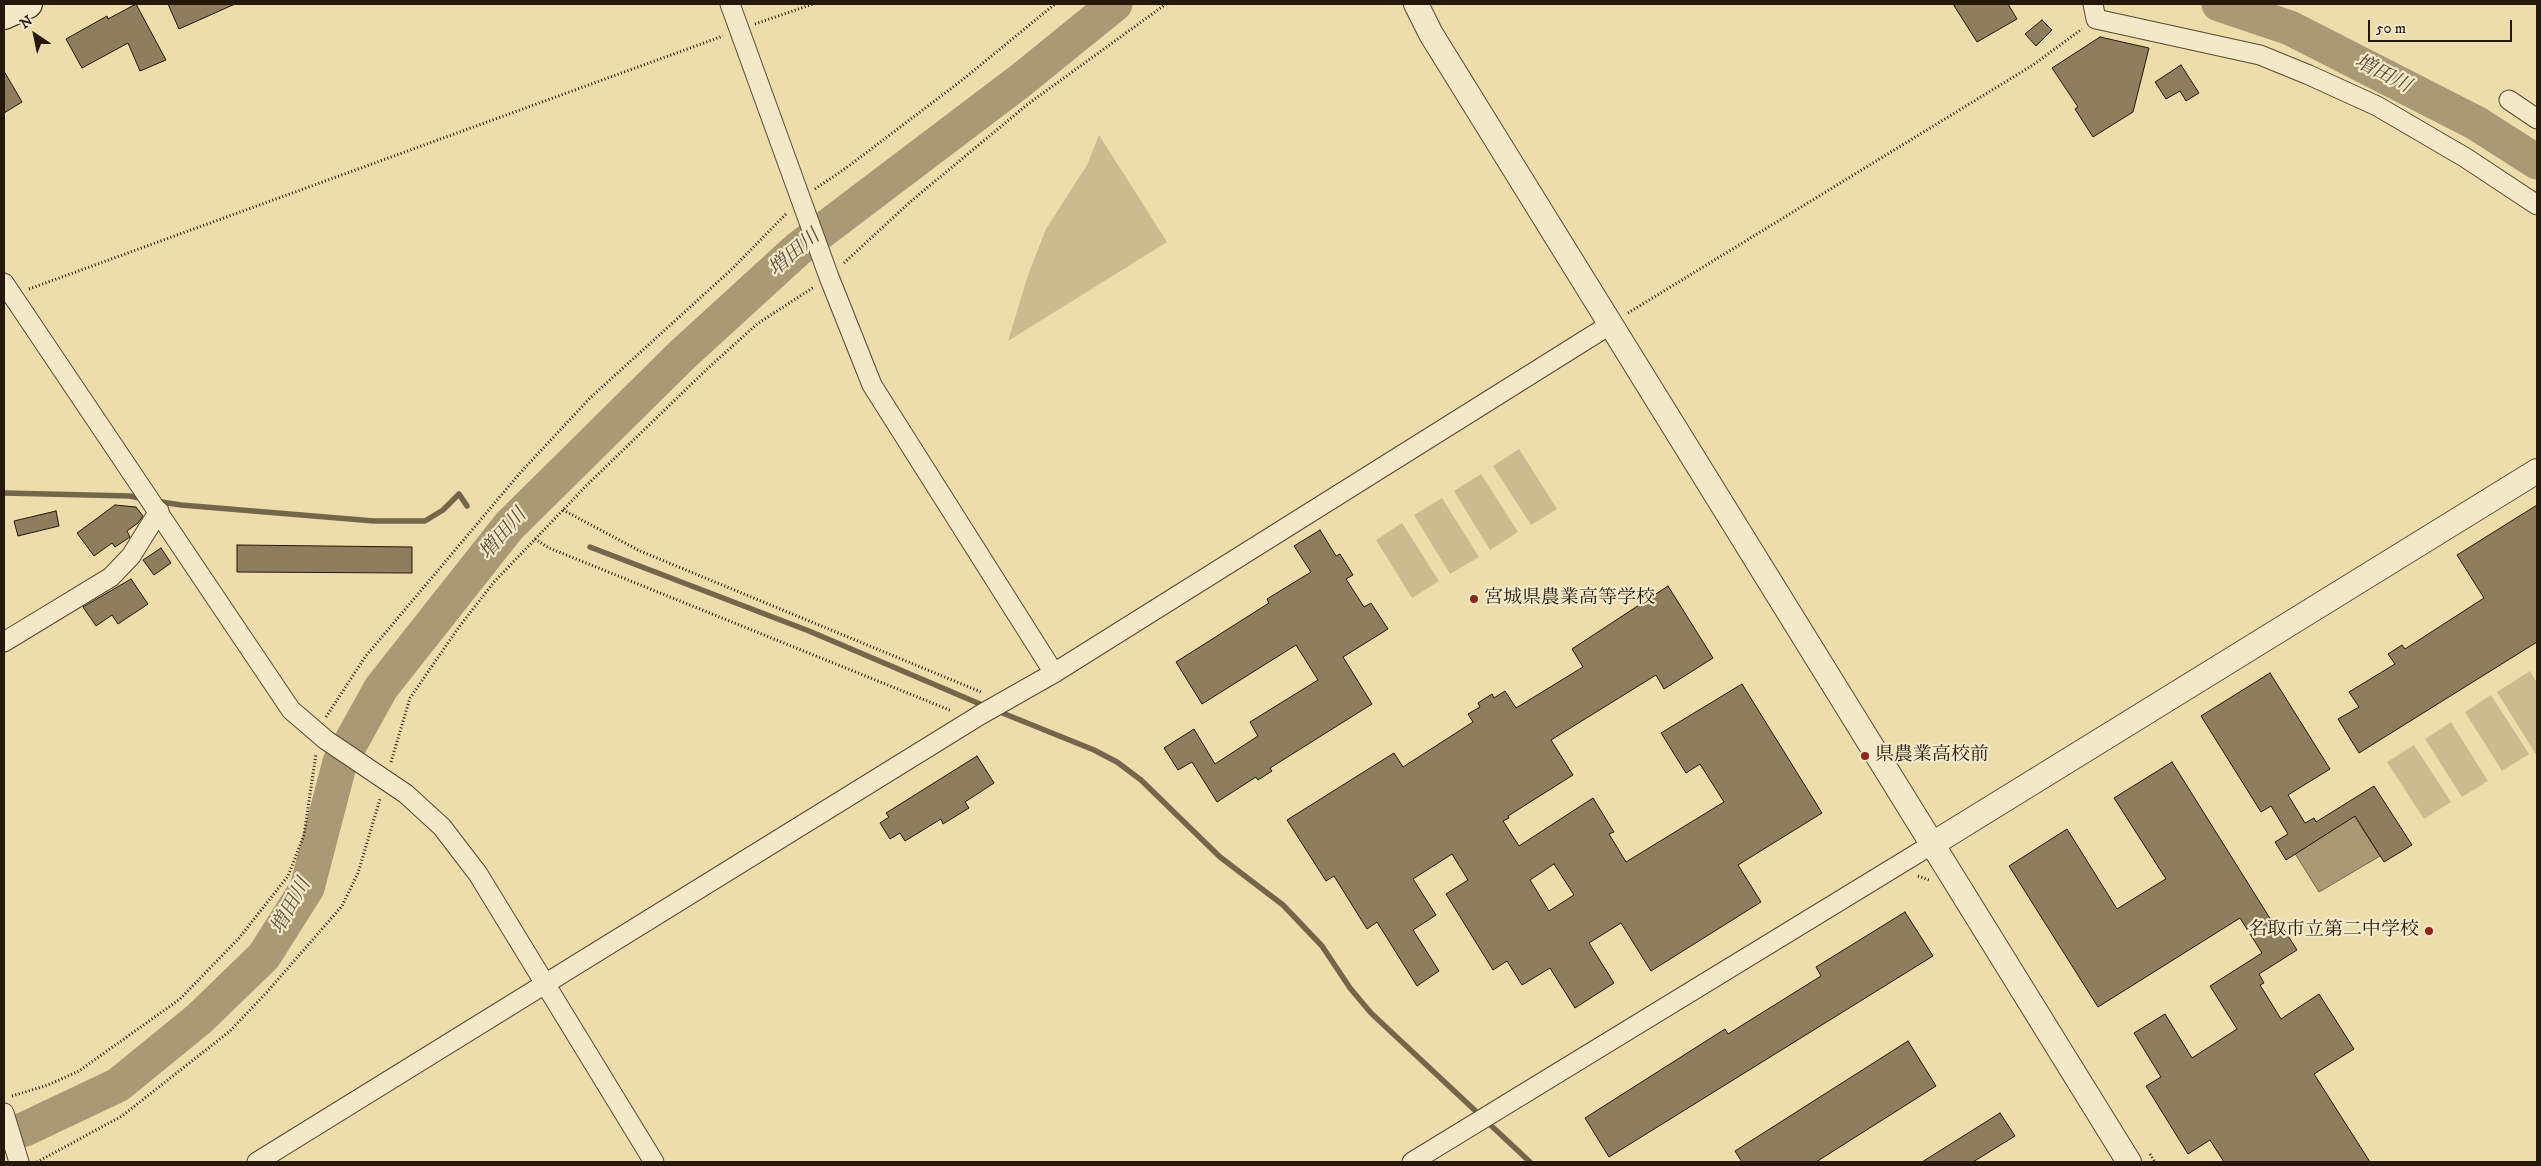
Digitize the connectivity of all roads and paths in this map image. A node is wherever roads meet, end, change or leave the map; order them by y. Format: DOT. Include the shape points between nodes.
graph roads {
  1 [pos="28,4"];
  2 [pos="730,4"];
  3 [pos="813,4"];
  4 [pos="1055,4"];
  5 [pos="1166,4"];
  6 [pos="1416,4"];
  7 [pos="2095,11"];
  8 [pos="4,15"];
  9 [pos="739,30"];
  10 [pos="2509,100"];
  11 [pos="2537,119"];
  12 [pos="803,204"];
  13 [pos="2537,205"];
  14 [pos="828,273"];
  15 [pos="8,289"];
  16 [pos="1611,324"];
  17 [pos="707,369"];
  18 [pos="2537,471"];
  19 [pos="154,504"];
  20 [pos="563,510"];
  21 [pos="534,539"];
  22 [pos="4,642"];
  23 [pos="1054,673"];
  24 [pos="1001,703"];
  25 [pos="976,717"];
  26 [pos="322,736"];
  27 [pos="1931,844"];
  28 [pos="544,984"];
  29 [pos="4,1098"];
  30 [pos="4,1114"];
  31 [pos="19,1162"];
  32 [pos="257,1162"];
  33 [pos="654,1162"];
  34 [pos="1412,1162"];
  35 [pos="2129,1162"];
  1 -- 8 [label="main road"];
  2 -- 9 [label="street"];
  3 -- 9 [label="path"];
  4 -- 12 [label="path"];
  5 -- 14 [label="path" via="1028,104"];
  6 -- 16 [label="street" via="1431,34"];
  7 -- 13 [label="street" via="2260,55 2309,75 2377,106 2466,158"];
  7 -- 16 [label="path" via="2033,64"];
  9 -- 12 [label="street"];
  9 -- 15 [label="path"];
  10 -- 11 [label="street"];
  12 -- 14 [label="street"];
  12 -- 26 [label="path" via="590,398 520,473 365,657"];
  14 -- 17 [label="path" via="758,324"];
  14 -- 23 [label="street" via="872,385"];
  15 -- 19 [label="street"];
  16 -- 23 [label="street"];
  16 -- 27 [label="street"];
  18 -- 27 [label="street"];
  19 -- 22 [label="street" via="131,556 112,576"];
  19 -- 26 [label="street" via="291,710"];
  20 -- 24 [label="path" via="640,551"];
  21 -- 25 [label="path" via="558,552"];
  23 -- 24 [label="street"];
  24 -- 25 [label="street"];
  25 -- 28 [label="street"];
  26 -- 28 [label="street" via="406,794 442,827 478,874"];
  26 -- 29 [label="path" via="304,835 288,876 239,938 180,999 79,1071 48,1085"];
  27 -- 34 [label="street"];
  27 -- 35 [label="street"];
  28 -- 32 [label="street"];
  28 -- 33 [label="street"];
  30 -- 31 [label="street"];
}
